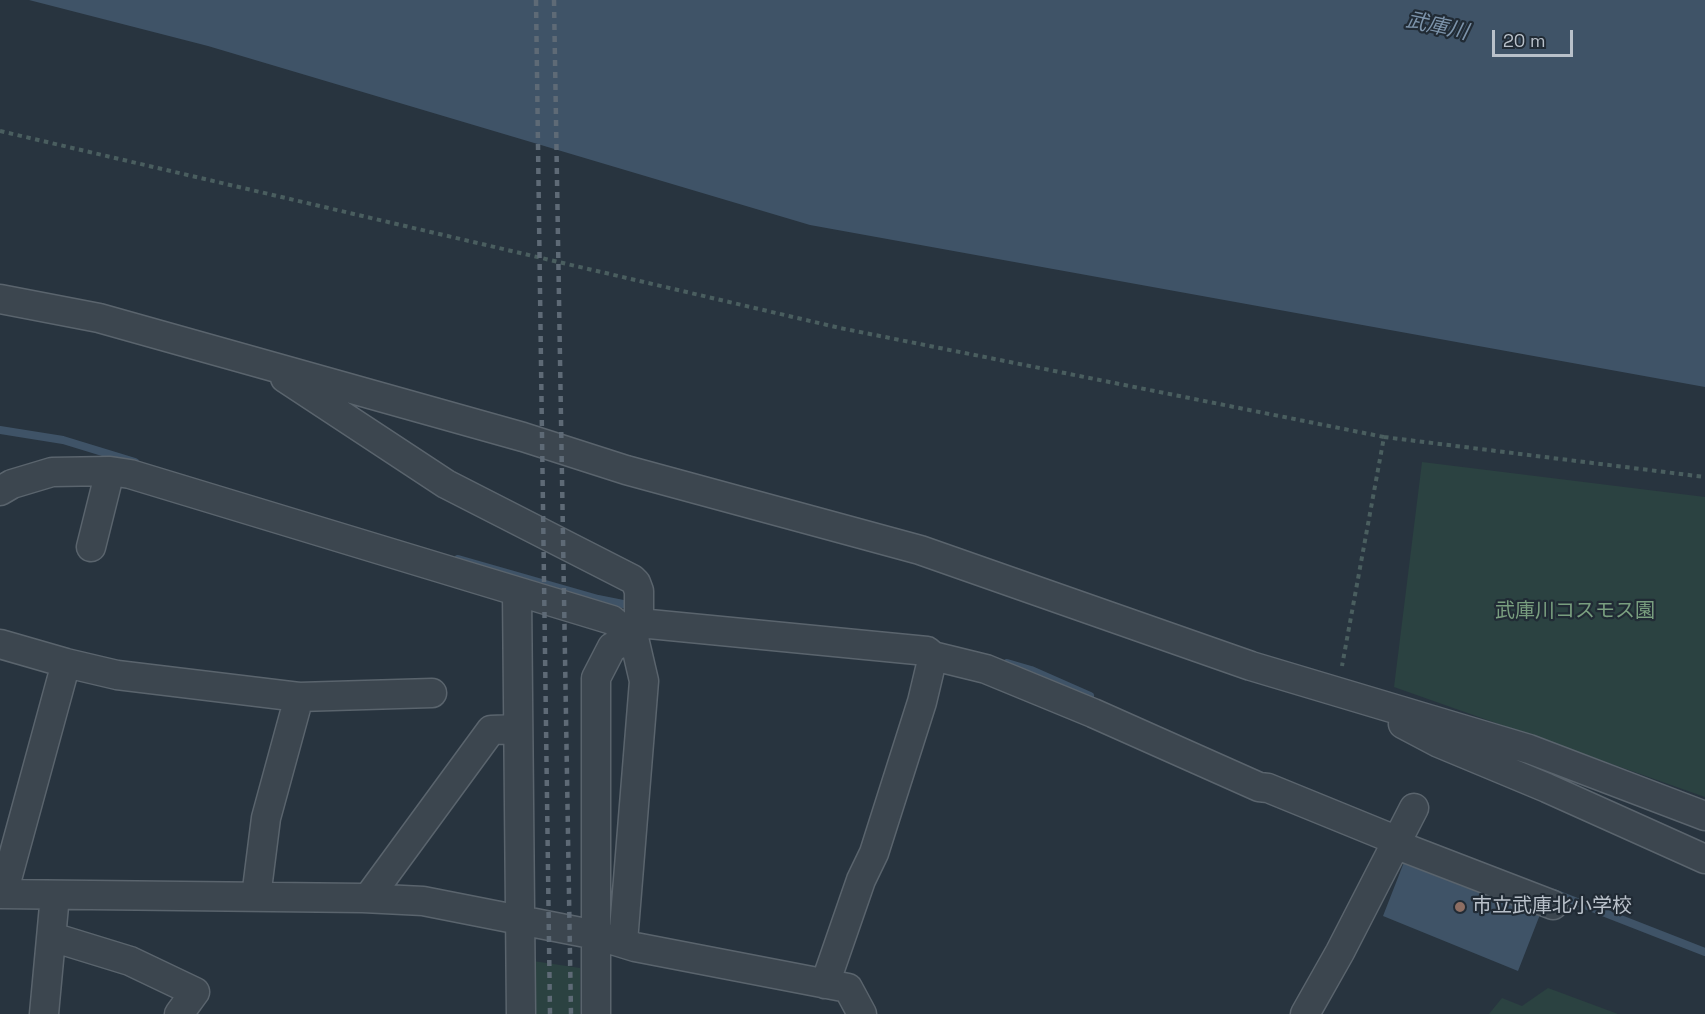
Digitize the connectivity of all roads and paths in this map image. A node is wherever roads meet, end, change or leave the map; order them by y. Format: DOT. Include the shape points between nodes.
graph roads {
  1 [pos="0,131"];
  2 [pos="0,299"];
  3 [pos="260,362"];
  4 [pos="1384,436"];
  5 [pos="110,471"];
  6 [pos="1705,477"];
  7 [pos="0,491"];
  8 [pos="91,547"];
  9 [pos="517,592"];
  10 [pos="638,619"];
  11 [pos="0,644"];
  12 [pos="933,656"];
  13 [pos="66,663"];
  14 [pos="1338,691"];
  15 [pos="432,693"];
  16 [pos="299,697"];
  17 [pos="518,729"];
  18 [pos="1414,807"];
  19 [pos="1705,816"];
  20 [pos="1398,839"];
  21 [pos="1705,859"];
  22 [pos="1,894"];
  23 [pos="55,895"];
  24 [pos="256,897"];
  25 [pos="368,898"];
  26 [pos="1553,905"];
  27 [pos="519,920"];
  28 [pos="596,935"];
  29 [pos="52,937"];
  30 [pos="623,942"];
  31 [pos="825,984"];
  32 [pos="44,1014"];
  33 [pos="178,1014"];
  34 [pos="521,1014"];
  35 [pos="596,1014"];
  36 [pos="862,1014"];
  37 [pos="1305,1014"];
  1 -- 4 [label="path" via="840,328"];
  2 -- 3 [label="street" via="99,318"];
  3 -- 10 [label="street" via="446,484 632,579 636,583"];
  3 -- 14 [label="street" via="626,470 920,550 1251,666"];
  4 -- 6 [label="path"];
  4 -- 14 [label="path"];
  5 -- 7 [label="street" via="52,472"];
  5 -- 8 [label="street"];
  5 -- 9 [label="street"];
  9 -- 10 [label="street" via="612,620"];
  9 -- 17 [label="street"];
  10 -- 12 [label="street" via="927,651"];
  10 -- 28 [label="street" via="612,647 596,678"];
  10 -- 30 [label="street" via="644,681"];
  11 -- 13 [label="street"];
  12 -- 20 [label="street" via="1014,680 1259,787"];
  12 -- 31 [label="street" via="874,853"];
  13 -- 16 [label="street" via="117,675"];
  13 -- 22 [label="street"];
  14 -- 19 [label="street" via="1529,749"];
  14 -- 21 [label="street" via="1440,743"];
  15 -- 16 [label="street"];
  16 -- 24 [label="street" via="266,818"];
  17 -- 25 [label="street" via="491,730"];
  17 -- 27 [label="street"];
  18 -- 20 [label="street"];
  20 -- 26 [label="street" via="1405,848"];
  20 -- 37 [label="street"];
  22 -- 23 [label="street"];
  23 -- 24 [label="street"];
  23 -- 29 [label="street"];
  24 -- 25 [label="street"];
  25 -- 27 [label="street" via="423,901"];
  27 -- 28 [label="street"];
  27 -- 34 [label="street"];
  28 -- 30 [label="street"];
  28 -- 35 [label="street"];
  29 -- 32 [label="street"];
  29 -- 33 [label="street" via="130,961 195,993"];
  30 -- 31 [label="street"];
  31 -- 36 [label="street" via="848,988"];
}
